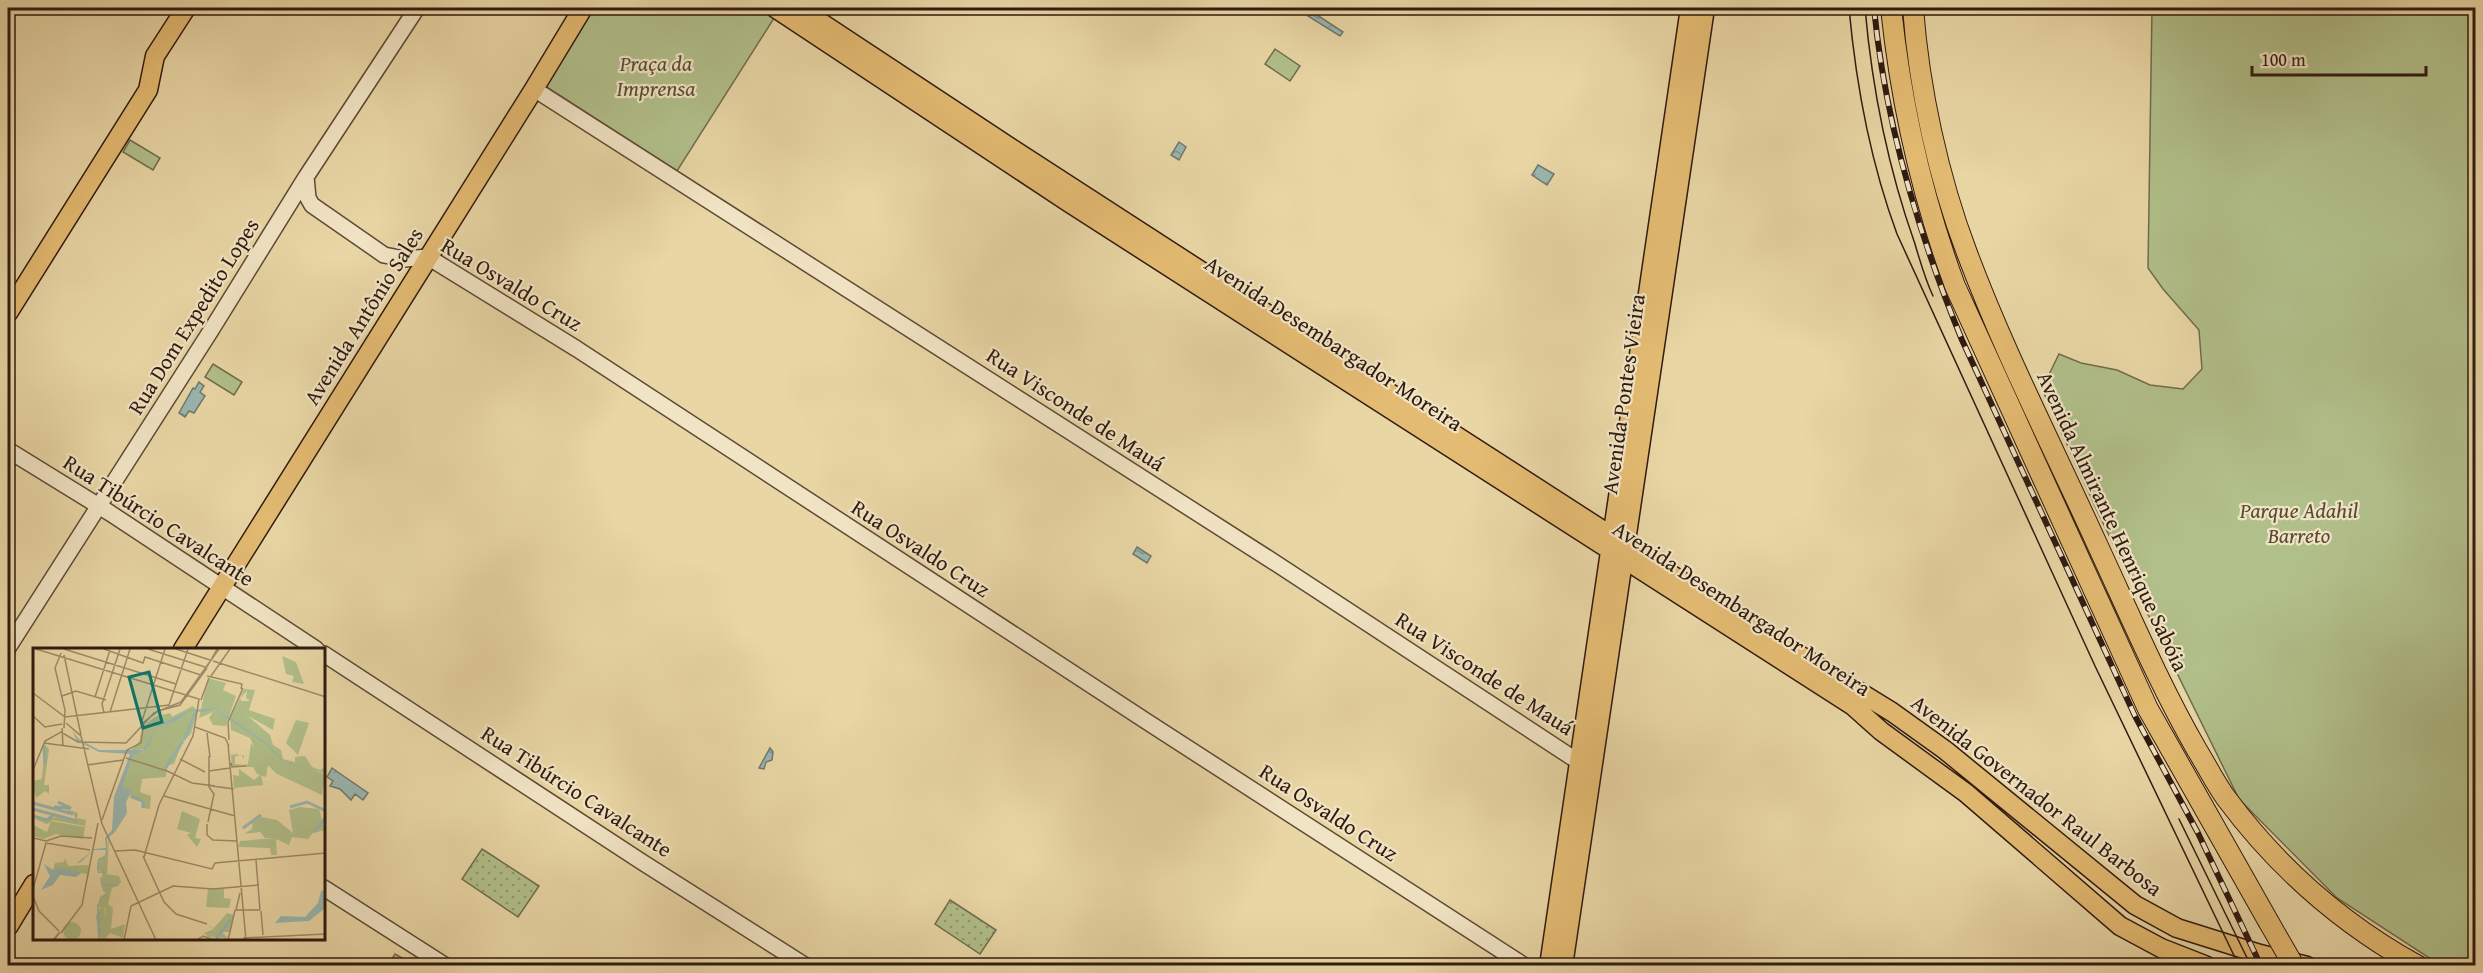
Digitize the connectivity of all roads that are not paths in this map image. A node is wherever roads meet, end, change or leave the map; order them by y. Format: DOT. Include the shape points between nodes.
graph roads {
  1 [pos="186,8"];
  2 [pos="417,8"];
  3 [pos="583,8"];
  4 [pos="775,8"];
  5 [pos="799,8"];
  6 [pos="1690,8"];
  7 [pos="1705,8"];
  8 [pos="1891,8"];
  9 [pos="1913,8"];
  10 [pos="534,89"];
  11 [pos="306,177"];
  12 [pos="428,257"];
  13 [pos="8,313"];
  14 [pos="8,450"];
  15 [pos="99,506"];
  16 [pos="1618,548"];
  17 [pos="222,588"];
  18 [pos="8,648"];
  19 [pos="184,648"];
  20 [pos="314,648"];
  21 [pos="326,655"];
  22 [pos="1876,703"];
  23 [pos="1868,719"];
  24 [pos="1586,767"];
  25 [pos="33,886"];
  26 [pos="326,889"];
  27 [pos="8,927"];
  28 [pos="446,966"];
  29 [pos="806,966"];
  30 [pos="1525,966"];
  31 [pos="1549,966"];
  32 [pos="1563,966"];
  33 [pos="2207,966"];
  34 [pos="2294,966"];
  35 [pos="2307,966"];
  36 [pos="2418,966"];
  1 -- 13 [label="main road" via="155,56 148,90"];
  2 -- 11 [label="street, Rua Dom Expedito Lopes"];
  3 -- 10 [label="main road, Avenida Antônio Sales"];
  4 -- 16 [label="main road, Avenida Desembargador Moreira" via="1068,202"];
  5 -- 16 [label="main road, Avenida Desembargador Moreira"];
  6 -- 16 [label="main road, Avenida Pontes Vieira"];
  7 -- 16 [label="main road, Avenida Pontes Vieira"];
  8 -- 34 [label="highway, Avenida Almirante Henrique Sabóia, bridge" via="1898,74 1916,159 1930,216 1958,294 2148,709"];
  9 -- 36 [label="highway, Avenida Almirante Henrique Sabóia" via="1922,79 1939,159 1966,252 2173,708 2224,795 2276,858 2347,922"];
  10 -- 12 [label="main road, Avenida Antônio Sales"];
  10 -- 24 [label="street, Rua Visconde de Mauá" via="1277,564"];
  11 -- 12 [label="street, Rua Osvaldo Cruz" via="312,205 384,255 405,259"];
  11 -- 15 [label="street, Rua Dom Expedito Lopes"];
  12 -- 17 [label="main road, Avenida Antônio Sales"];
  12 -- 30 [label="street, Rua Osvaldo Cruz" via="577,349"];
  14 -- 15 [label="street, Rua Tibúrcio Cavalcante"];
  15 -- 17 [label="street, Rua Tibúrcio Cavalcante"];
  15 -- 18 [label="street, Rua Dom Expedito Lopes"];
  16 -- 22 [label="main road, Avenida Desembargador Moreira"];
  16 -- 23 [label="main road, Avenida Desembargador Moreira"];
  16 -- 24 [label="main road, Avenida Pontes Vieira"];
  17 -- 19 [label="main road, Avenida Antônio Sales"];
  17 -- 20 [label="street, Rua Tibúrcio Cavalcante"];
  21 -- 29 [label="street, Rua Tibúrcio Cavalcante"];
  22 -- 35 [label="main road, Avenida Governador Raul Barbosa" via="1945,750 2135,905 2177,928"];
  23 -- 33 [label="main road, Avenida Governador Raul Barbosa" via="1966,793 2121,926 2161,948"];
  24 -- 31 [label="main road, Avenida Pontes Vieira"];
  24 -- 32 [label="main road, Avenida Pontes Vieira"];
  25 -- 27 [label="main road"];
  26 -- 28 [label="street"];
}
